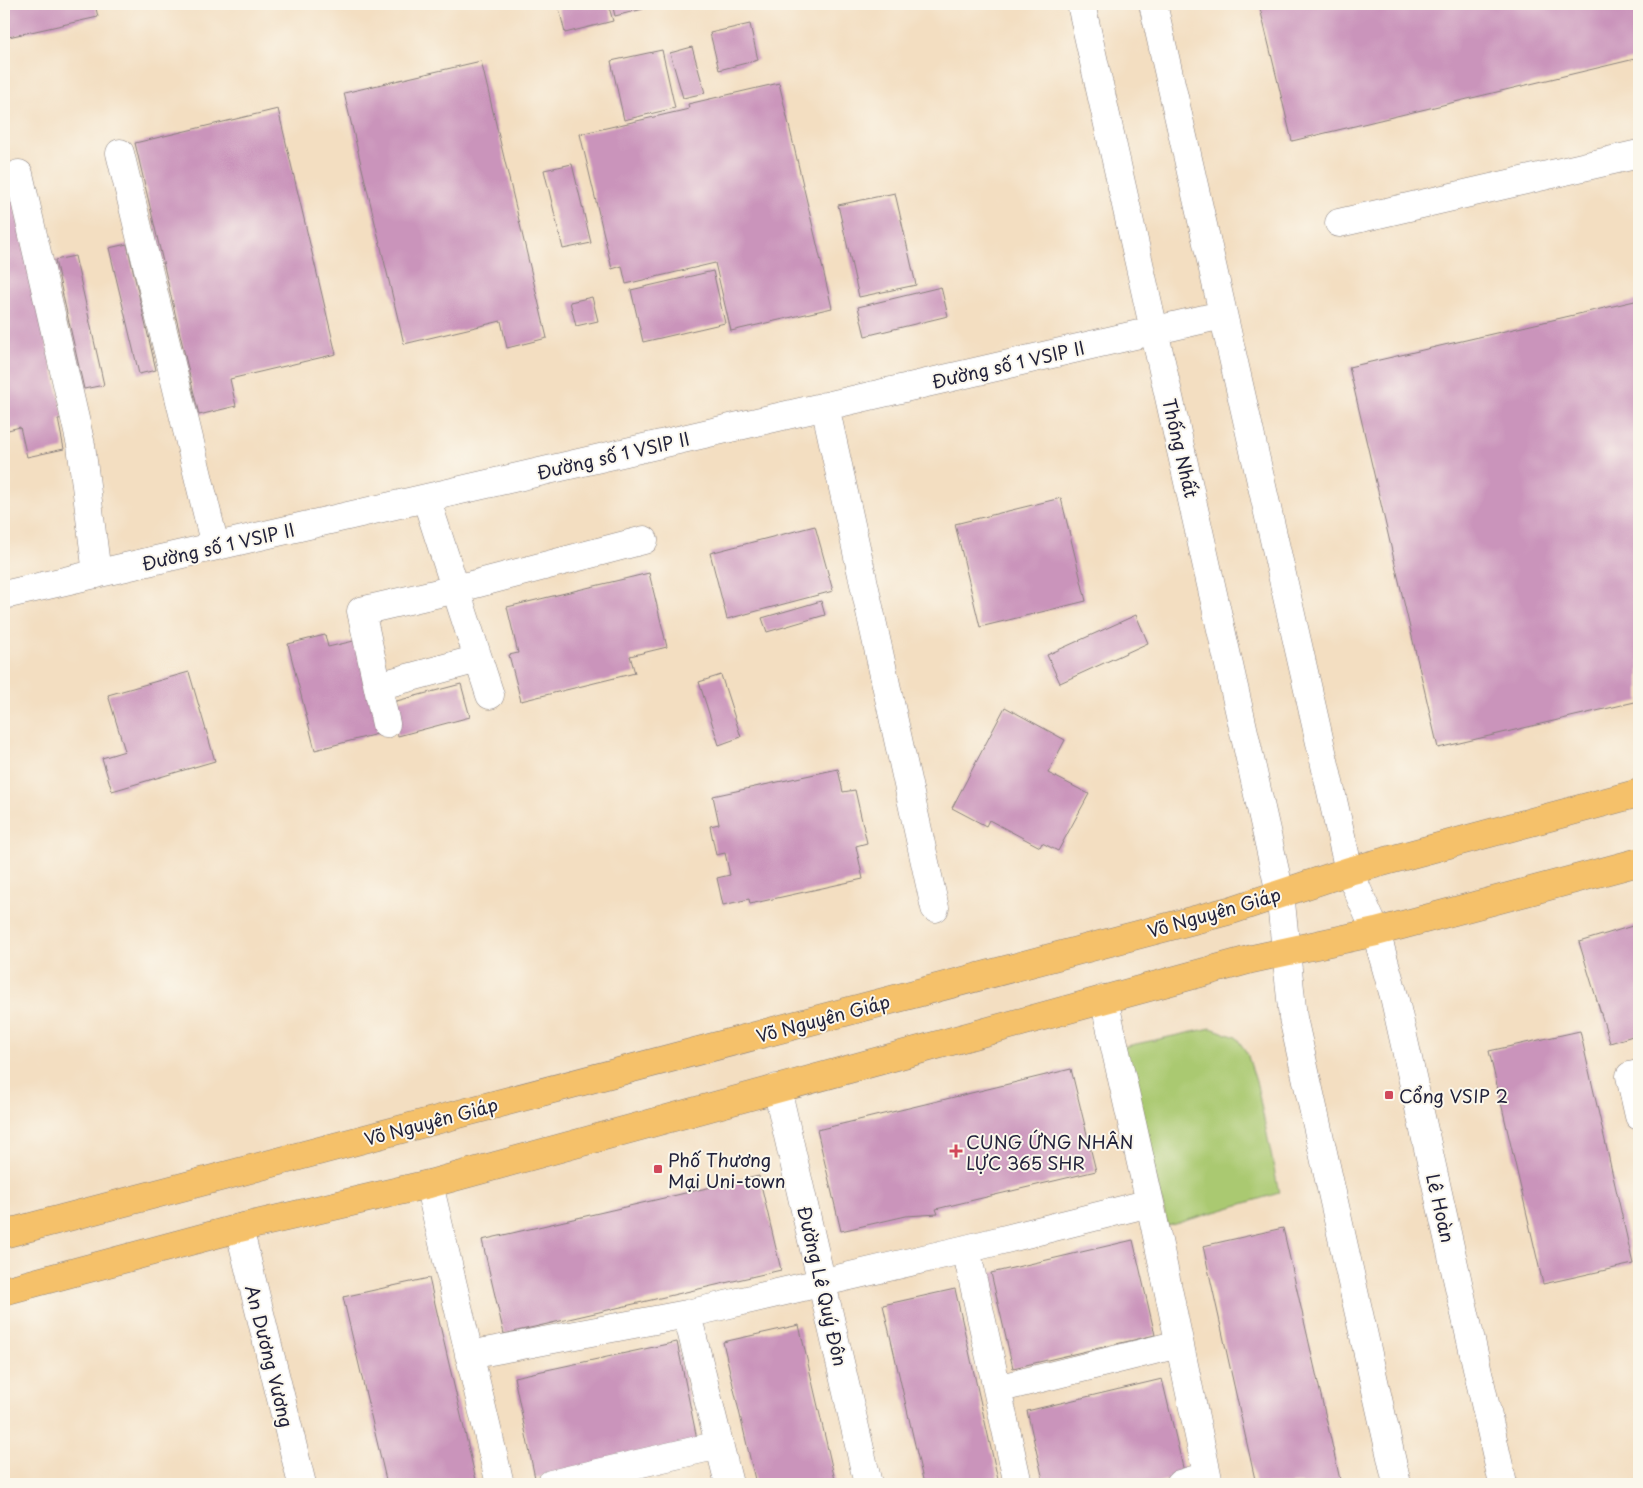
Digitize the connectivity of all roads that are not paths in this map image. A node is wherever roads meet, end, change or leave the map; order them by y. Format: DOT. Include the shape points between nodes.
graph roads {
  1 [pos="1081,4"];
  2 [pos="1153,4"];
  3 [pos="120,152"];
  4 [pos="1639,154"];
  5 [pos="19,174"];
  6 [pos="1339,223"];
  7 [pos="1222,315"];
  8 [pos="1154,330"];
  9 [pos="825,406"];
  10 [pos="426,498"];
  11 [pos="644,540"];
  12 [pos="215,546"];
  13 [pos="97,574"];
  14 [pos="456,589"];
  15 [pos="4,595"];
  16 [pos="478,659"];
  17 [pos="378,686"];
  18 [pos="490,695"];
  19 [pos="386,724"];
  20 [pos="1639,793"];
  21 [pos="1639,862"];
  22 [pos="1349,871"];
  23 [pos="1280,893"];
  24 [pos="935,908"];
  25 [pos="1376,932"];
  26 [pos="1286,951"];
  27 [pos="1104,999"];
  28 [pos="1639,1074"];
  29 [pos="777,1088"];
  30 [pos="1639,1116"];
  31 [pos="429,1184"];
  32 [pos="1150,1203"];
  33 [pos="239,1228"];
  34 [pos="4,1234"];
  35 [pos="966,1249"];
  36 [pos="822,1282"];
  37 [pos="4,1291"];
  38 [pos="687,1314"];
  39 [pos="1179,1344"];
  40 [pos="469,1355"];
  41 [pos="997,1388"];
  42 [pos="719,1445"];
  43 [pos="1208,1480"];
  44 [pos="302,1484"];
  45 [pos="500,1484"];
  46 [pos="551,1484"];
  47 [pos="729,1484"];
  48 [pos="868,1484"];
  49 [pos="1018,1484"];
  50 [pos="1180,1484"];
  51 [pos="1397,1484"];
  52 [pos="1503,1484"];
  1 -- 8 [label="street, Thống Nhất"];
  2 -- 7 [label="street"];
  3 -- 12 [label="street"];
  4 -- 6 [label="street"];
  5 -- 13 [label="street" via="81,445"];
  7 -- 8 [label="street, Đường số 1 VSIP II"];
  7 -- 22 [label="street"];
  8 -- 9 [label="street, Đường số 1 VSIP II"];
  8 -- 23 [label="street, Thống Nhất"];
  9 -- 10 [label="street, Đường số 1 VSIP II"];
  9 -- 24 [label="street"];
  10 -- 12 [label="street, Đường số 1 VSIP II"];
  10 -- 14 [label="street"];
  11 -- 14 [label="street"];
  12 -- 13 [label="street, Đường số 1 VSIP II"];
  13 -- 15 [label="street, Đường số 1 VSIP II"];
  14 -- 16 [label="street"];
  14 -- 17 [label="street" via="361,611"];
  16 -- 17 [label="street"];
  16 -- 18 [label="street"];
  17 -- 19 [label="street"];
  20 -- 22 [label="main road, Võ Nguyên Giáp"];
  21 -- 25 [label="main road"];
  22 -- 23 [label="main road, Võ Nguyên Giáp"];
  22 -- 25 [label="street, Lê Hoàn"];
  23 -- 26 [label="street, Thống Nhất"];
  23 -- 34 [label="main road, Võ Nguyên Giáp" via="1232,910"];
  25 -- 26 [label="main road"];
  25 -- 52 [label="street, Lê Hoàn" via="1394,996"];
  26 -- 27 [label="main road"];
  26 -- 51 [label="street" via="1293,1018"];
  27 -- 29 [label="main road"];
  27 -- 32 [label="street"];
  28 -- 30 [label="street" via="1630,1076"];
  29 -- 31 [label="main road"];
  29 -- 36 [label="street, Đường Lê Quý Đôn"];
  31 -- 33 [label="main road"];
  31 -- 40 [label="street"];
  32 -- 35 [label="street"];
  32 -- 39 [label="street"];
  33 -- 37 [label="main road"];
  33 -- 44 [label="street, An Dương Vương"];
  35 -- 36 [label="street"];
  35 -- 41 [label="street"];
  36 -- 38 [label="street"];
  36 -- 48 [label="street, Đường Lê Quý Đôn"];
  38 -- 40 [label="street"];
  38 -- 42 [label="street"];
  39 -- 41 [label="street"];
  39 -- 43 [label="street"];
  40 -- 45 [label="street"];
  41 -- 49 [label="street"];
  42 -- 46 [label="street"];
  42 -- 47 [label="street"];
  43 -- 50 [label="street"];
}
